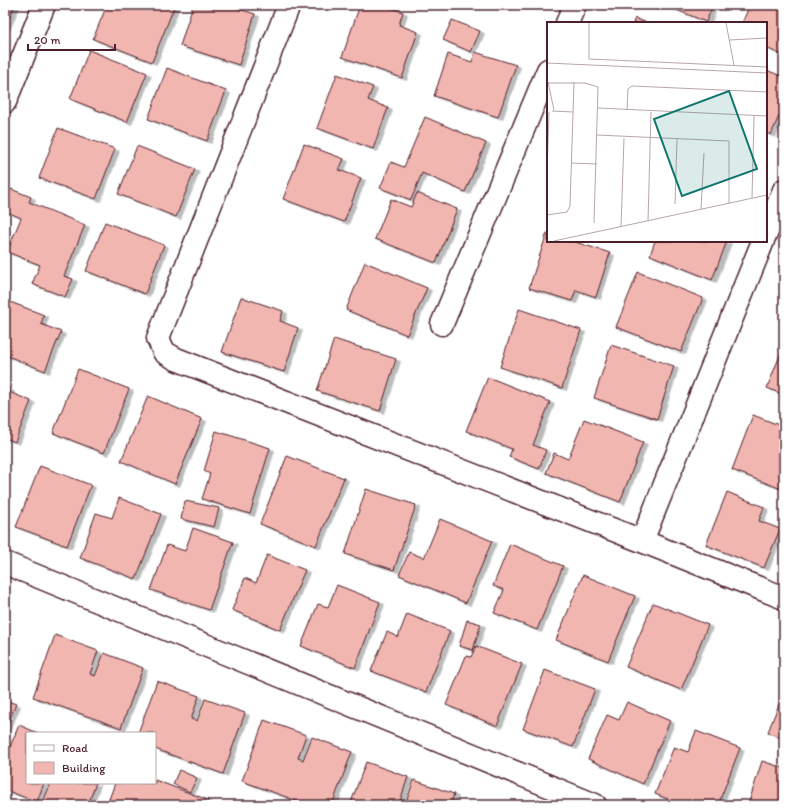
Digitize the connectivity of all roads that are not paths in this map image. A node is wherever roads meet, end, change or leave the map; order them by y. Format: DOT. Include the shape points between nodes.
graph roads {
  1 [pos="44,5"];
  2 [pos="289,5"];
  3 [pos="575,5"];
  4 [pos="568,22"];
  5 [pos="547,72"];
  6 [pos="5,102"];
  7 [pos="784,190"];
  8 [pos="767,232"];
  9 [pos="763,242"];
  10 [pos="442,324"];
  11 [pos="642,541"];
  12 [pos="5,563"];
  13 [pos="784,598"];
  14 [pos="595,805"];
  1 -- 6 [label="street"];
  2 -- 11 [label="street" via="158,338 164,352 176,359"];
  3 -- 4 [label="street"];
  5 -- 10 [label="street"];
  7 -- 8 [label="street"];
  9 -- 11 [label="street"];
  11 -- 13 [label="street"];
  12 -- 14 [label="street"];
}
